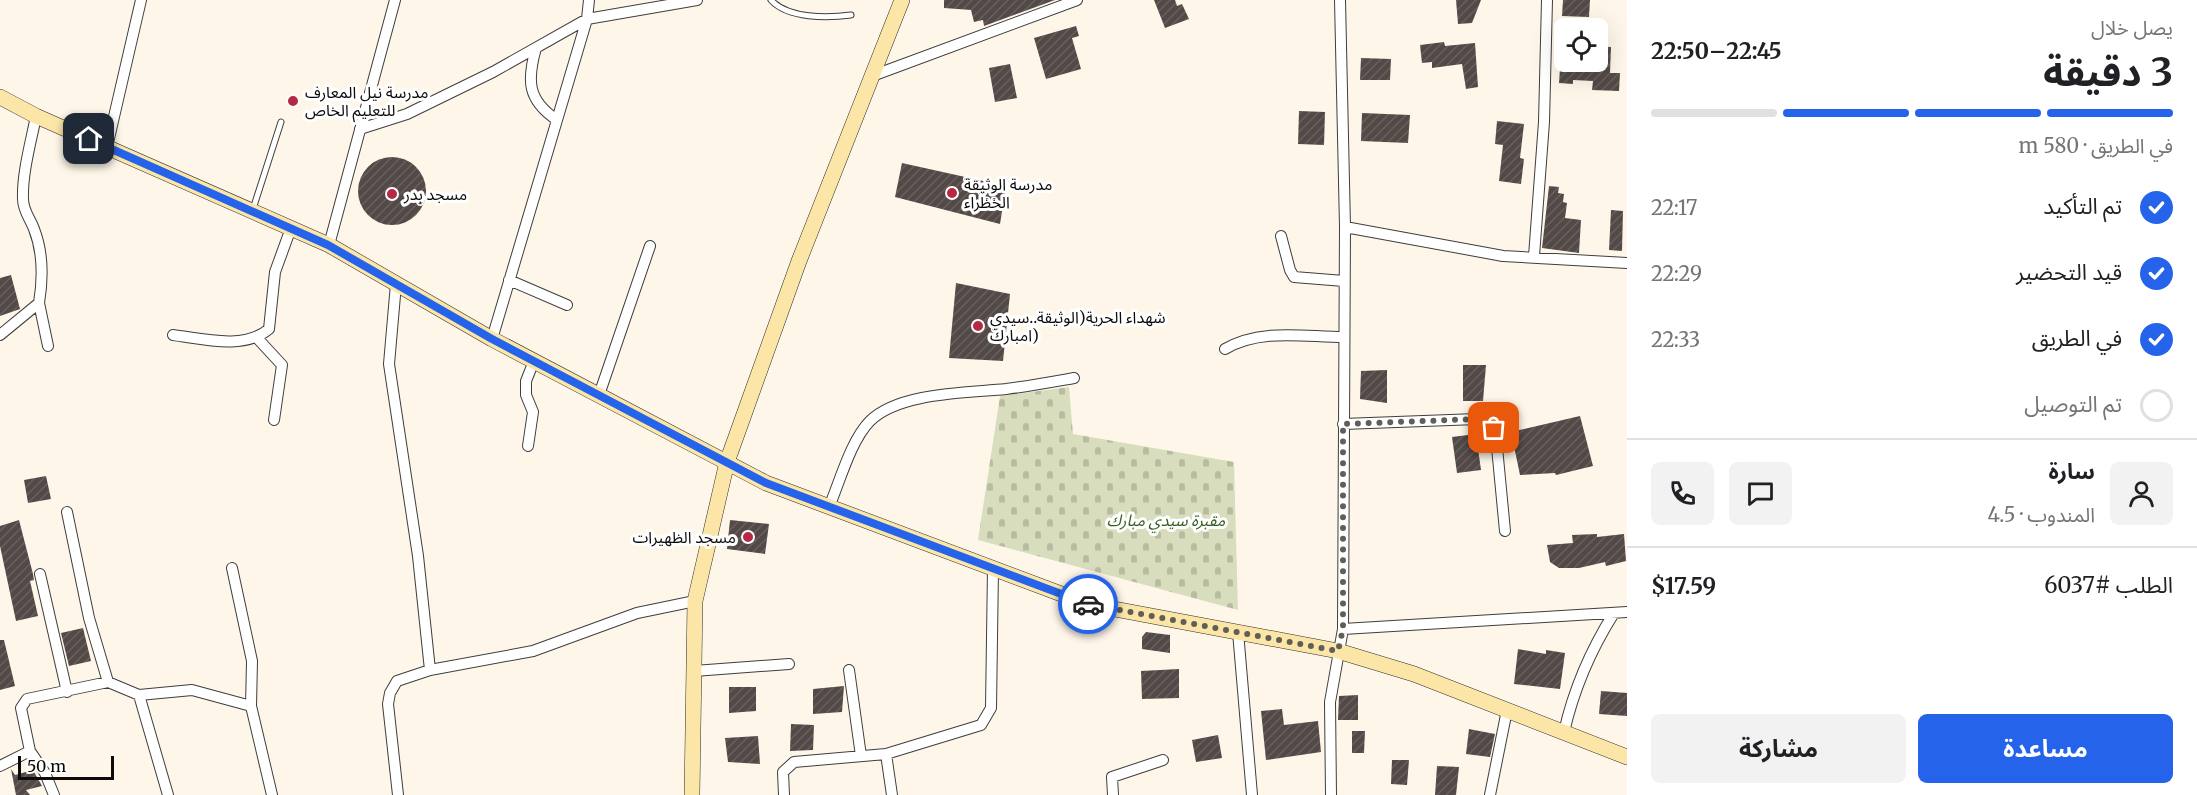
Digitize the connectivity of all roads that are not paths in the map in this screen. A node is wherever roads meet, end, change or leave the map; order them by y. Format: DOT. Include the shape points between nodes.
graph roads {
  1 [pos="141,0"];
  2 [pos="395,0"];
  3 [pos="589,0"];
  4 [pos="697,0"];
  5 [pos="771,0"];
  6 [pos="902,0"];
  7 [pos="1077,0"];
  8 [pos="1340,0"];
  9 [pos="1547,0"];
  10 [pos="851,15"];
  11 [pos="587,19"];
  12 [pos="537,48"];
  13 [pos="872,76"];
  14 [pos="0,97"];
  15 [pos="36,116"];
  16 [pos="557,120"];
  17 [pos="281,122"];
  18 [pos="360,129"];
  19 [pos="106,147"];
  20 [pos="253,211"];
  21 [pos="1345,227"];
  22 [pos="291,228"];
  23 [pos="1281,236"];
  24 [pos="328,245"];
  25 [pos="650,246"];
  26 [pos="1534,256"];
  27 [pos="1627,263"];
  28 [pos="509,280"];
  29 [pos="1344,281"];
  30 [pos="396,285"];
  31 [pos="39,303"];
  32 [pos="567,305"];
  33 [pos="0,335"];
  34 [pos="173,335"];
  35 [pos="1344,337"];
  36 [pos="258,339"];
  37 [pos="492,339"];
  38 [pos="48,346"];
  39 [pos="1225,349"];
  40 [pos="534,361"];
  41 [pos="1074,378"];
  42 [pos="599,395"];
  43 [pos="274,420"];
  44 [pos="1343,424"];
  45 [pos="528,446"];
  46 [pos="727,462"];
  47 [pos="830,507"];
  48 [pos="66,512"];
  49 [pos="1505,531"];
  50 [pos="232,568"];
  51 [pos="993,568"];
  52 [pos="40,574"];
  53 [pos="695,601"];
  54 [pos="1627,612"];
  55 [pos="1614,613"];
  56 [pos="1343,629"];
  57 [pos="1238,632"];
  58 [pos="1338,651"];
  59 [pos="789,664"];
  60 [pos="430,670"];
  61 [pos="849,670"];
  62 [pos="694,671"];
  63 [pos="108,682"];
  64 [pos="67,692"];
  65 [pos="139,695"];
  66 [pos="251,706"];
  67 [pos="1507,710"];
  68 [pos="1564,732"];
  69 [pos="30,751"];
  70 [pos="886,754"];
  71 [pos="861,756"];
  72 [pos="1627,757"];
  73 [pos="1163,760"];
  74 [pos="0,766"];
  75 [pos="54,795"];
  76 [pos="168,795"];
  77 [pos="272,795"];
  78 [pos="398,795"];
  79 [pos="692,795"];
  80 [pos="784,795"];
  81 [pos="892,795"];
  82 [pos="1113,795"];
  83 [pos="1252,795"];
  84 [pos="1331,795"];
  85 [pos="1490,795"];
  1 -- 19 [label="street"];
  2 -- 18 [label="street"];
  3 -- 11 [label="street"];
  4 -- 11 [label="street"];
  5 -- 10 [label="lane" via="784,9 825,18"];
  6 -- 13 [label="street"];
  7 -- 13 [label="street"];
  8 -- 21 [label="street"];
  9 -- 26 [label="street" via="1544,122"];
  11 -- 12 [label="street"];
  11 -- 16 [label="street"];
  12 -- 16 [label="street" via="530,71 533,94 544,111"];
  12 -- 18 [label="street" via="407,114"];
  13 -- 46 [label="street" via="799,261"];
  14 -- 15 [label="street"];
  15 -- 19 [label="street"];
  15 -- 31 [label="street" via="22,198 24,212 40,246"];
  16 -- 28 [label="street"];
  17 -- 20 [label="lane"];
  18 -- 24 [label="street"];
  19 -- 20 [label="street"];
  20 -- 22 [label="street"];
  21 -- 26 [label="street" via="1503,256"];
  21 -- 29 [label="street"];
  22 -- 24 [label="street"];
  22 -- 36 [label="street" via="275,272 269,330"];
  23 -- 29 [label="street" via="1294,277"];
  24 -- 30 [label="street"];
  25 -- 42 [label="street"];
  26 -- 27 [label="street"];
  28 -- 32 [label="street"];
  28 -- 37 [label="street"];
  29 -- 35 [label="street"];
  30 -- 37 [label="street"];
  30 -- 60 [label="street" via="389,364 418,556"];
  31 -- 33 [label="street"];
  31 -- 38 [label="street"];
  34 -- 36 [label="street" via="245,342"];
  35 -- 39 [label="street" via="1255,336"];
  35 -- 44 [label="street"];
  36 -- 43 [label="street" via="282,365"];
  37 -- 40 [label="street"];
  40 -- 42 [label="street"];
  40 -- 45 [label="street" via="526,381 526,395 533,412"];
  41 -- 47 [label="street" via="933,395 904,403 872,419 858,436"];
  42 -- 46 [label="street"];
  44 -- 49 [label="street" via="1477,419 1489,422 1496,437"];
  44 -- 56 [label="street"];
  46 -- 47 [label="street" via="766,483"];
  46 -- 53 [label="street"];
  47 -- 51 [label="street"];
  48 -- 63 [label="street" via="89,618"];
  50 -- 66 [label="street" via="252,661"];
  51 -- 57 [label="street" via="1088,604"];
  51 -- 70 [label="street" via="991,708 981,725"];
  52 -- 64 [label="street"];
  53 -- 60 [label="street" via="637,613 533,651"];
  53 -- 62 [label="street"];
  54 -- 55 [label="street"];
  55 -- 56 [label="street"];
  55 -- 68 [label="street" via="1587,660 1572,697"];
  56 -- 58 [label="street"];
  57 -- 58 [label="street"];
  57 -- 83 [label="street"];
  58 -- 67 [label="street" via="1414,674"];
  58 -- 84 [label="street" via="1330,702"];
  59 -- 62 [label="street"];
  60 -- 78 [label="street" via="397,681 390,693"];
  61 -- 71 [label="street"];
  62 -- 79 [label="street"];
  63 -- 64 [label="street"];
  63 -- 65 [label="street"];
  64 -- 69 [label="street" via="22,703"];
  65 -- 66 [label="street" via="192,690"];
  65 -- 76 [label="street"];
  66 -- 77 [label="street"];
  67 -- 68 [label="street"];
  67 -- 85 [label="street"];
  68 -- 72 [label="street"];
  69 -- 74 [label="street"];
  69 -- 75 [label="street"];
  70 -- 71 [label="street"];
  70 -- 81 [label="street"];
  71 -- 80 [label="street" via="794,762 783,772"];
  73 -- 82 [label="street" via="1112,777"];
}
